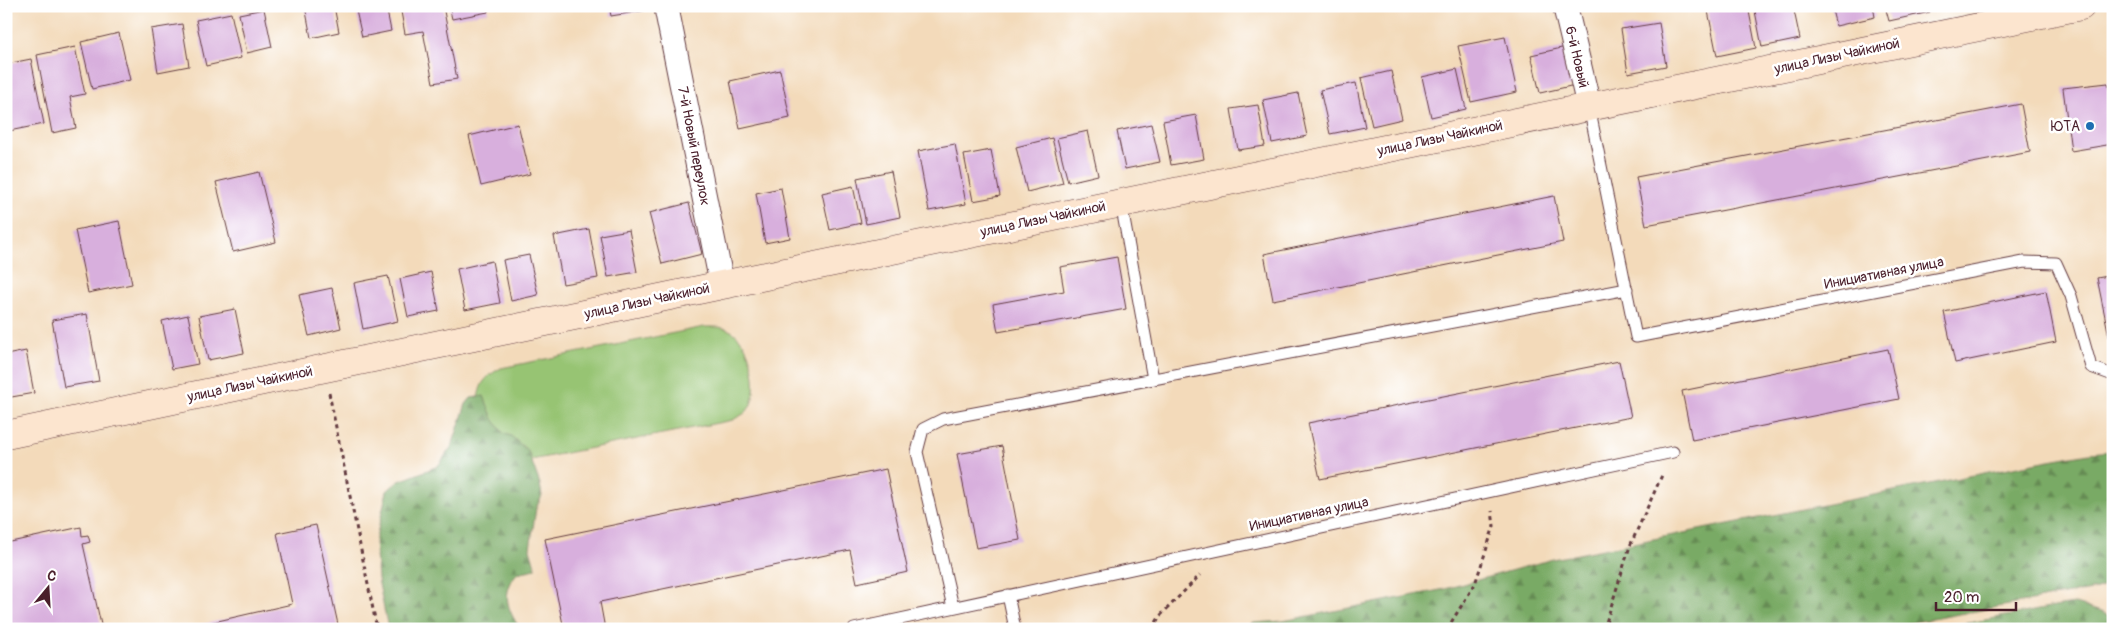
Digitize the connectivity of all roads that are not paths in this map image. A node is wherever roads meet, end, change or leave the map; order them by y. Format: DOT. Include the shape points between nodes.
graph roads {
  1 [pos="666,6"];
  2 [pos="1565,6"];
  3 [pos="2081,6"];
  4 [pos="1589,107"];
  5 [pos="1121,203"];
  6 [pos="722,285"];
  7 [pos="1627,289"];
  8 [pos="2113,375"];
  9 [pos="1153,379"];
  10 [pos="6,435"];
  11 [pos="1673,452"];
  12 [pos="1008,595"];
  13 [pos="953,607"];
  14 [pos="854,629"];
  15 [pos="1015,629"];
  1 -- 6 [label="street, 7-й Новый переулок"];
  2 -- 4 [label="street, 6-й Новый"];
  3 -- 4 [label="main road, улица Лизы Чайкиной"];
  4 -- 5 [label="main road, улица Лизы Чайкиной"];
  4 -- 7 [label="lane, Инициативная улица"];
  5 -- 6 [label="main road, улица Лизы Чайкиной"];
  5 -- 9 [label="lane"];
  6 -- 10 [label="main road, улица Лизы Чайкиной"];
  7 -- 8 [label="lane, Инициативная улица" via="1636,337 2024,262 2056,263 2071,296 2091,367"];
  7 -- 9 [label="lane"];
  9 -- 13 [label="lane" via="943,419 923,429 917,452"];
  11 -- 12 [label="lane, Инициативная улица"];
  12 -- 13 [label="lane, Инициативная улица"];
  12 -- 15 [label="lane"];
  13 -- 14 [label="lane, Инициативная улица"];
}
